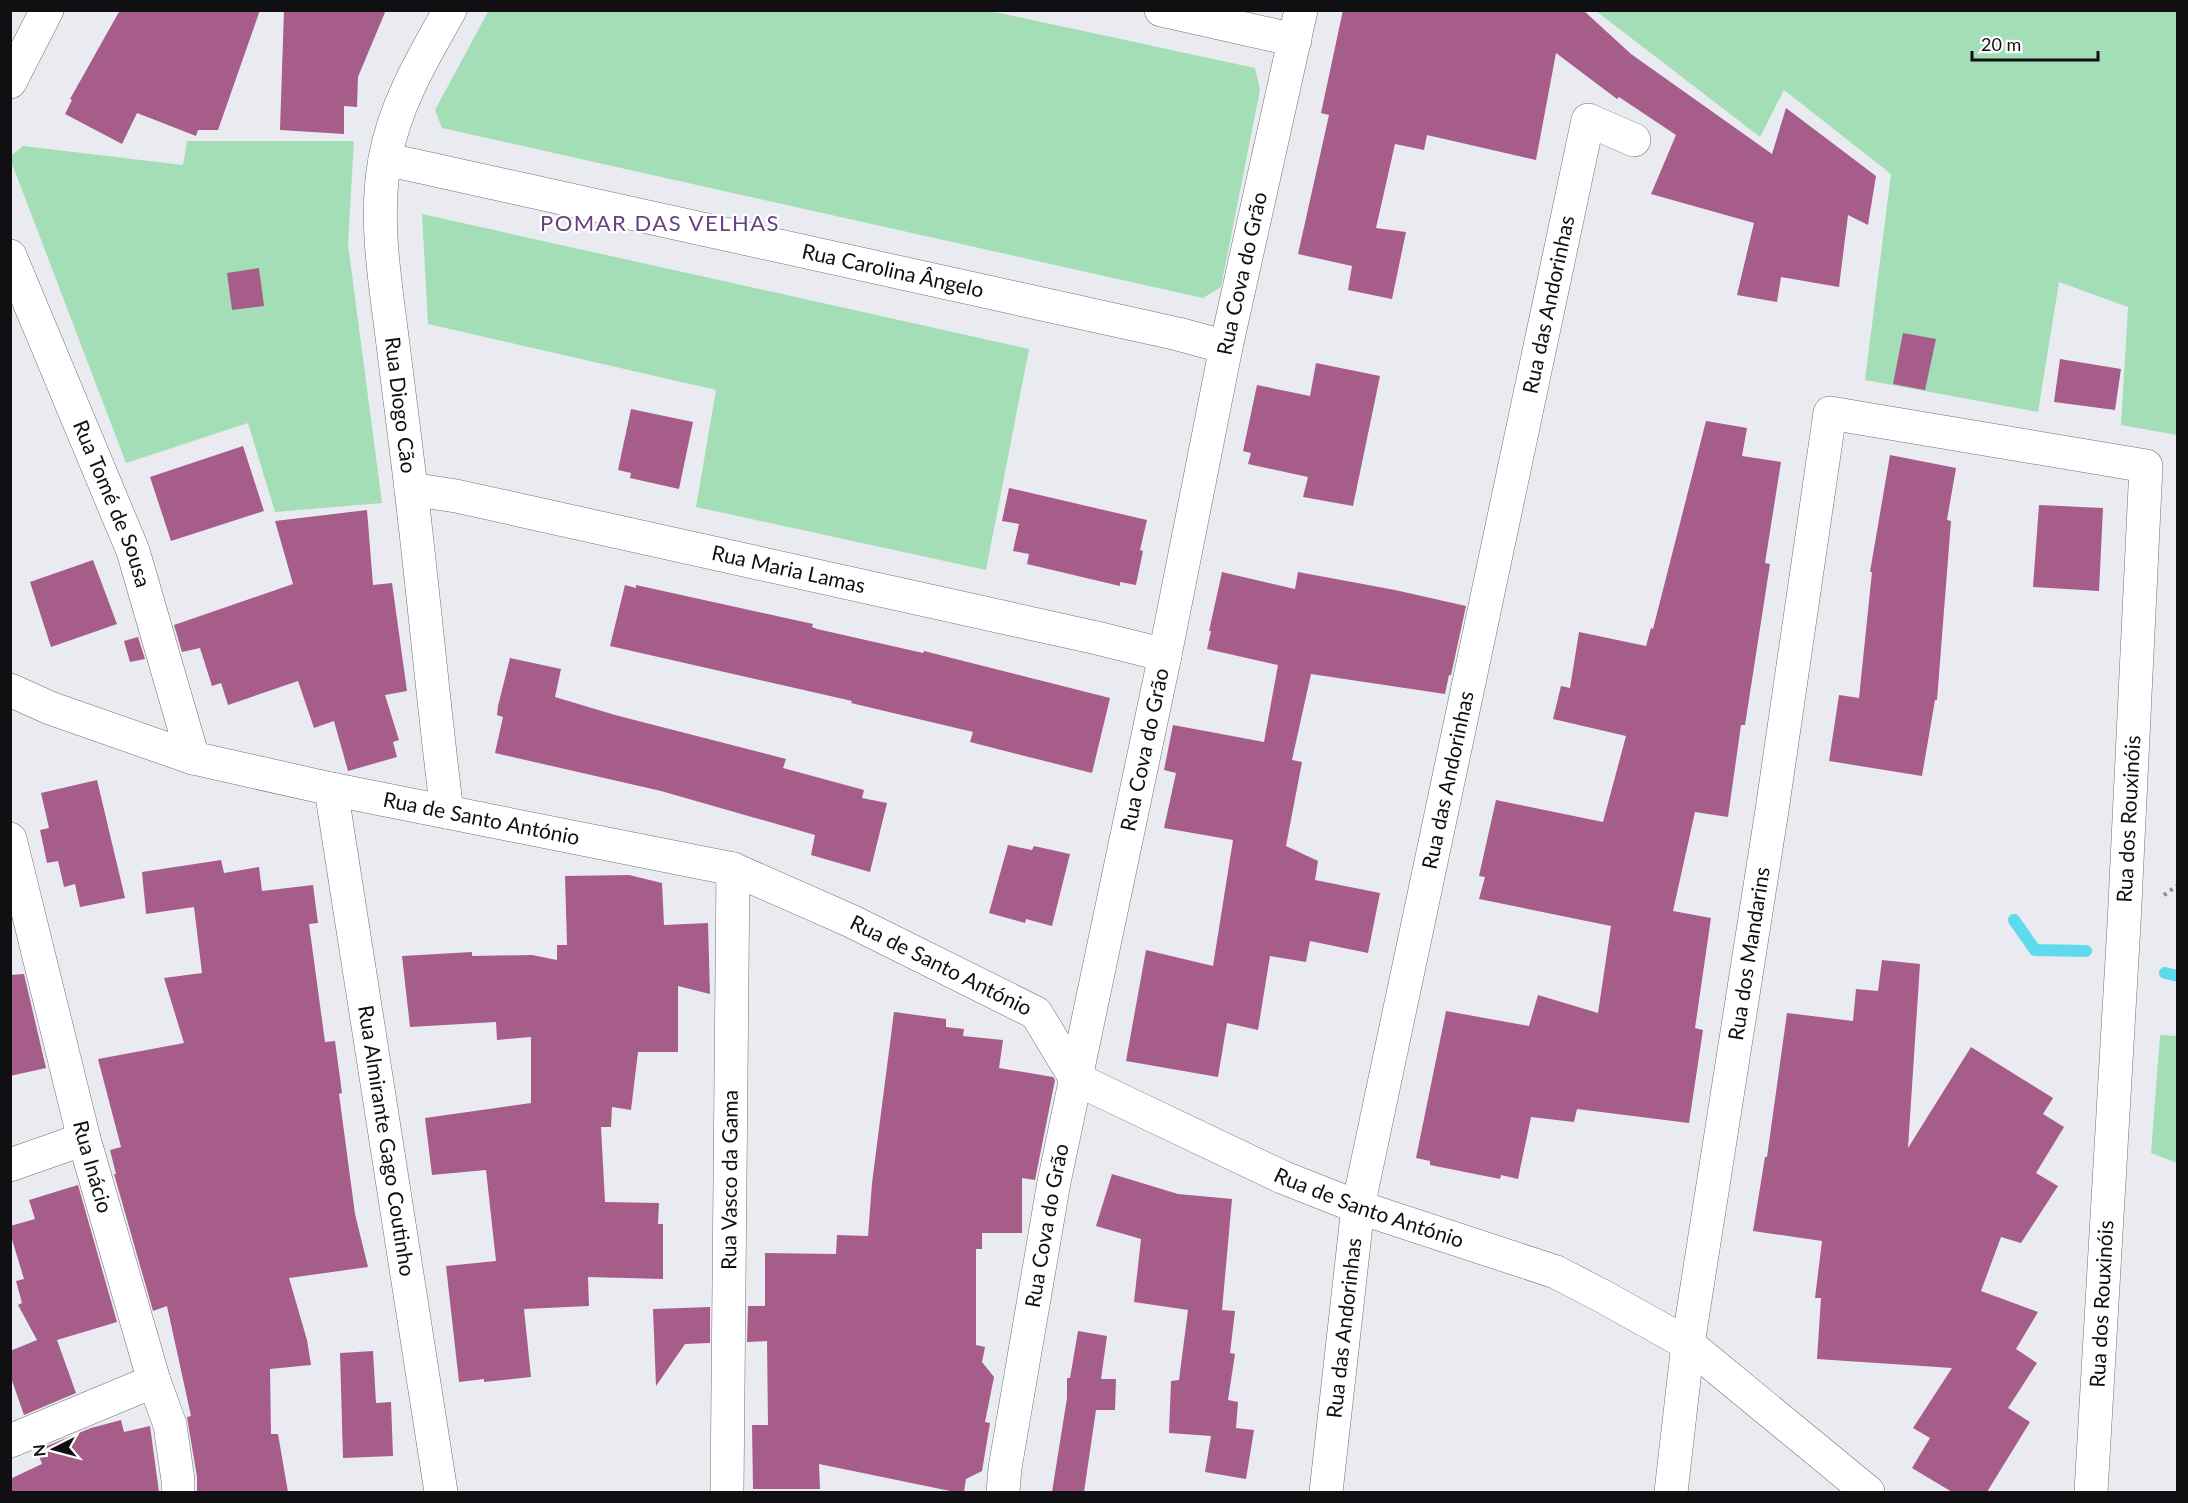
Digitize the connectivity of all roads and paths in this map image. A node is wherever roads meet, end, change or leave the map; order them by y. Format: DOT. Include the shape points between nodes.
graph roads {
  1 [pos="47,10"];
  2 [pos="450,10"];
  3 [pos="1161,10"];
  4 [pos="1298,25"];
  5 [pos="10,82"];
  6 [pos="1634,140"];
  7 [pos="385,159"];
  8 [pos="10,256"];
  9 [pos="1226,347"];
  10 [pos="1830,413"];
  11 [pos="411,489"];
  12 [pos="1165,655"];
  13 [pos="10,690"];
  14 [pos="192,759"];
  15 [pos="331,789"];
  16 [pos="447,812"];
  17 [pos="10,839"];
  18 [pos="733,869"];
  19 [pos="1076,1078"];
  20 [pos="84,1139"];
  21 [pos="10,1165"];
  22 [pos="1358,1207"];
  23 [pos="1688,1344"];
  24 [pos="154,1381"];
  25 [pos="10,1441"];
  26 [pos="178,1492"];
  27 [pos="441,1492"];
  28 [pos="727,1492"];
  29 [pos="1003,1492"];
  30 [pos="1326,1492"];
  31 [pos="1671,1492"];
  32 [pos="1868,1492"];
  33 [pos="2091,1492"];
  1 -- 5 [label="street"];
  2 -- 7 [label="street, Rua Diogo Cão" via="411,80 395,118"];
  3 -- 4 [label="street"];
  4 -- 9 [label="street, Rua Cova do Grão"];
  6 -- 22 [label="street, Rua das Andorinhas" via="1588,120"];
  7 -- 9 [label="street, Rua Carolina Ângelo"];
  7 -- 11 [label="street, Rua Diogo Cão" via="380,204 383,268"];
  8 -- 14 [label="street, Rua Tomé de Sousa" via="134,551"];
  9 -- 12 [label="street, Rua Cova do Grão"];
  10 -- 23 [label="street, Rua dos Mandarins"];
  10 -- 33 [label="street, Rua dos Rouxinóis" via="2146,466"];
  11 -- 12 [label="street, Rua Maria Lamas"];
  11 -- 16 [label="street, Rua Diogo Cão"];
  12 -- 19 [label="street, Rua Cova do Grão"];
  13 -- 14 [label="street, Rua de Santo António"];
  14 -- 15 [label="street, Rua de Santo António"];
  15 -- 16 [label="street, Rua de Santo António"];
  15 -- 27 [label="street, Rua Almirante Gago Coutinho"];
  16 -- 18 [label="street, Rua de Santo António"];
  17 -- 20 [label="street, Rua Inácio"];
  18 -- 19 [label="street, Rua de Santo António" via="851,921 1036,1013"];
  18 -- 28 [label="street, Rua Vasco da Gama"];
  19 -- 22 [label="street, Rua de Santo António" via="1282,1177"];
  19 -- 29 [label="street, Rua Cova do Grão" via="1054,1182"];
  20 -- 21 [label="street"];
  20 -- 24 [label="street, Rua Inácio"];
  22 -- 23 [label="street, Rua de Santo António" via="1556,1272"];
  22 -- 30 [label="street, Rua das Andorinhas"];
  23 -- 31 [label="street, Rua dos Mandarins"];
  23 -- 32 [label="street, Rua de Santo António"];
  24 -- 25 [label="street"];
  24 -- 26 [label="street, Rua Inácio" via="170,1425"];
}
